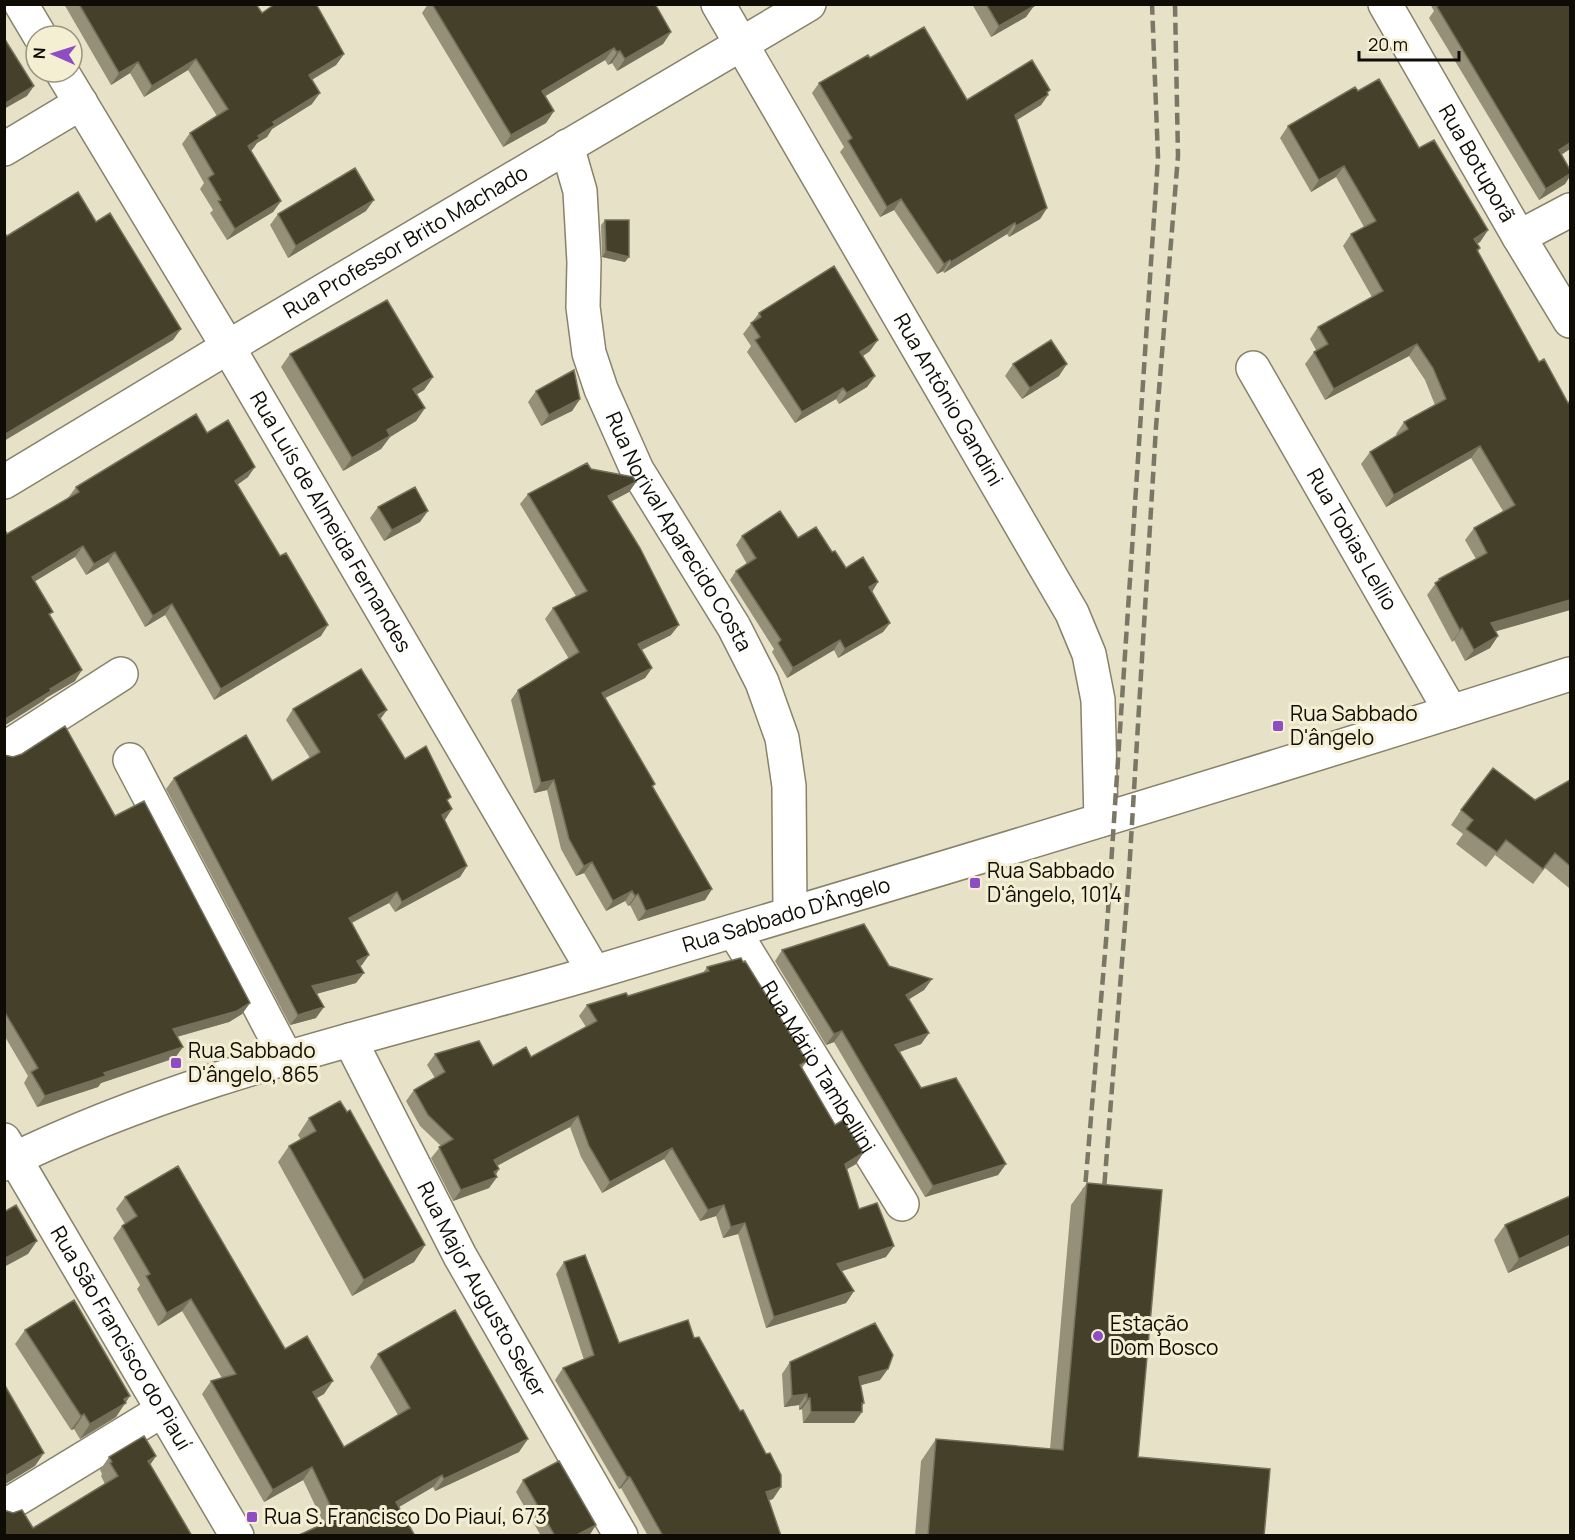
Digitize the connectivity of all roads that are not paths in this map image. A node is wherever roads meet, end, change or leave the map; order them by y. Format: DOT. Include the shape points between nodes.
graph roads {
  1 [pos="21,4"];
  2 [pos="717,4"];
  3 [pos="809,4"];
  4 [pos="1385,4"];
  5 [pos="33,24"];
  6 [pos="742,45"];
  7 [pos="69,84"];
  8 [pos="81,103"];
  9 [pos="567,146"];
  10 [pos="4,149"];
  11 [pos="1570,210"];
  12 [pos="1520,237"];
  13 [pos="1570,321"];
  14 [pos="228,346"];
  15 [pos="1252,368"];
  16 [pos="4,482"];
  17 [pos="121,674"];
  18 [pos="1570,674"];
  19 [pos="1451,712"];
  20 [pos="4,749"];
  21 [pos="130,760"];
  22 [pos="1101,820"];
  23 [pos="790,913"];
  24 [pos="734,931"];
  25 [pos="594,972"];
  26 [pos="350,1040"];
  27 [pos="287,1059"];
  28 [pos="8,1154"];
  29 [pos="902,1204"];
  30 [pos="163,1410"];
  31 [pos="4,1507"];
  32 [pos="237,1536"];
  33 [pos="621,1536"];
  1 -- 5 [label="street"];
  2 -- 6 [label="street, Rua Antônio Gandini"];
  3 -- 6 [label="street, Rua Professor Brito Machado"];
  4 -- 12 [label="street, Rua Botuporã"];
  6 -- 9 [label="street, Rua Professor Brito Machado"];
  6 -- 22 [label="street, Rua Antônio Gandini" via="1072,613 1089,654 1098,700"];
  7 -- 8 [label="street, Rua Luís de Almeida Fernandes"];
  8 -- 10 [label="street"];
  8 -- 14 [label="street, Rua Luís de Almeida Fernandes"];
  9 -- 14 [label="street, Rua Professor Brito Machado"];
  9 -- 23 [label="street, Rua Norival Aparecido Costa" via="580,191 583,307 589,352 601,389 637,470 739,636 762,682 782,738 789,786"];
  11 -- 12 [label="street"];
  12 -- 13 [label="street, Rua Botuporã"];
  14 -- 16 [label="street, Rua Professor Brito Machado"];
  14 -- 25 [label="street, Rua Luís de Almeida Fernandes"];
  15 -- 19 [label="street, Rua Tobias Lellio"];
  17 -- 20 [label="street"];
  18 -- 19 [label="street, Rua Sabbado D'Ângelo"];
  19 -- 22 [label="street, Rua Sabbado D'Ângelo"];
  21 -- 27 [label="street"];
  22 -- 23 [label="street, Rua Sabbado D'Ângelo"];
  23 -- 24 [label="street, Rua Sabbado D'Ângelo"];
  24 -- 25 [label="street, Rua Sabbado D'Ângelo"];
  24 -- 29 [label="street, Rua Mário Tambellini"];
  25 -- 26 [label="street, Rua Sabbado D'Ângelo"];
  26 -- 27 [label="street, Rua Sabbado D'Ângelo"];
  26 -- 33 [label="street, Rua Major Augusto Seker" via="459,1256"];
  27 -- 28 [label="street, Rua Sabbado D'Ângelo" via="145,1104"];
  28 -- 30 [label="street, Rua São Francisco do Piauí"];
  30 -- 31 [label="street"];
  30 -- 32 [label="street, Rua São Francisco do Piauí"];
}
